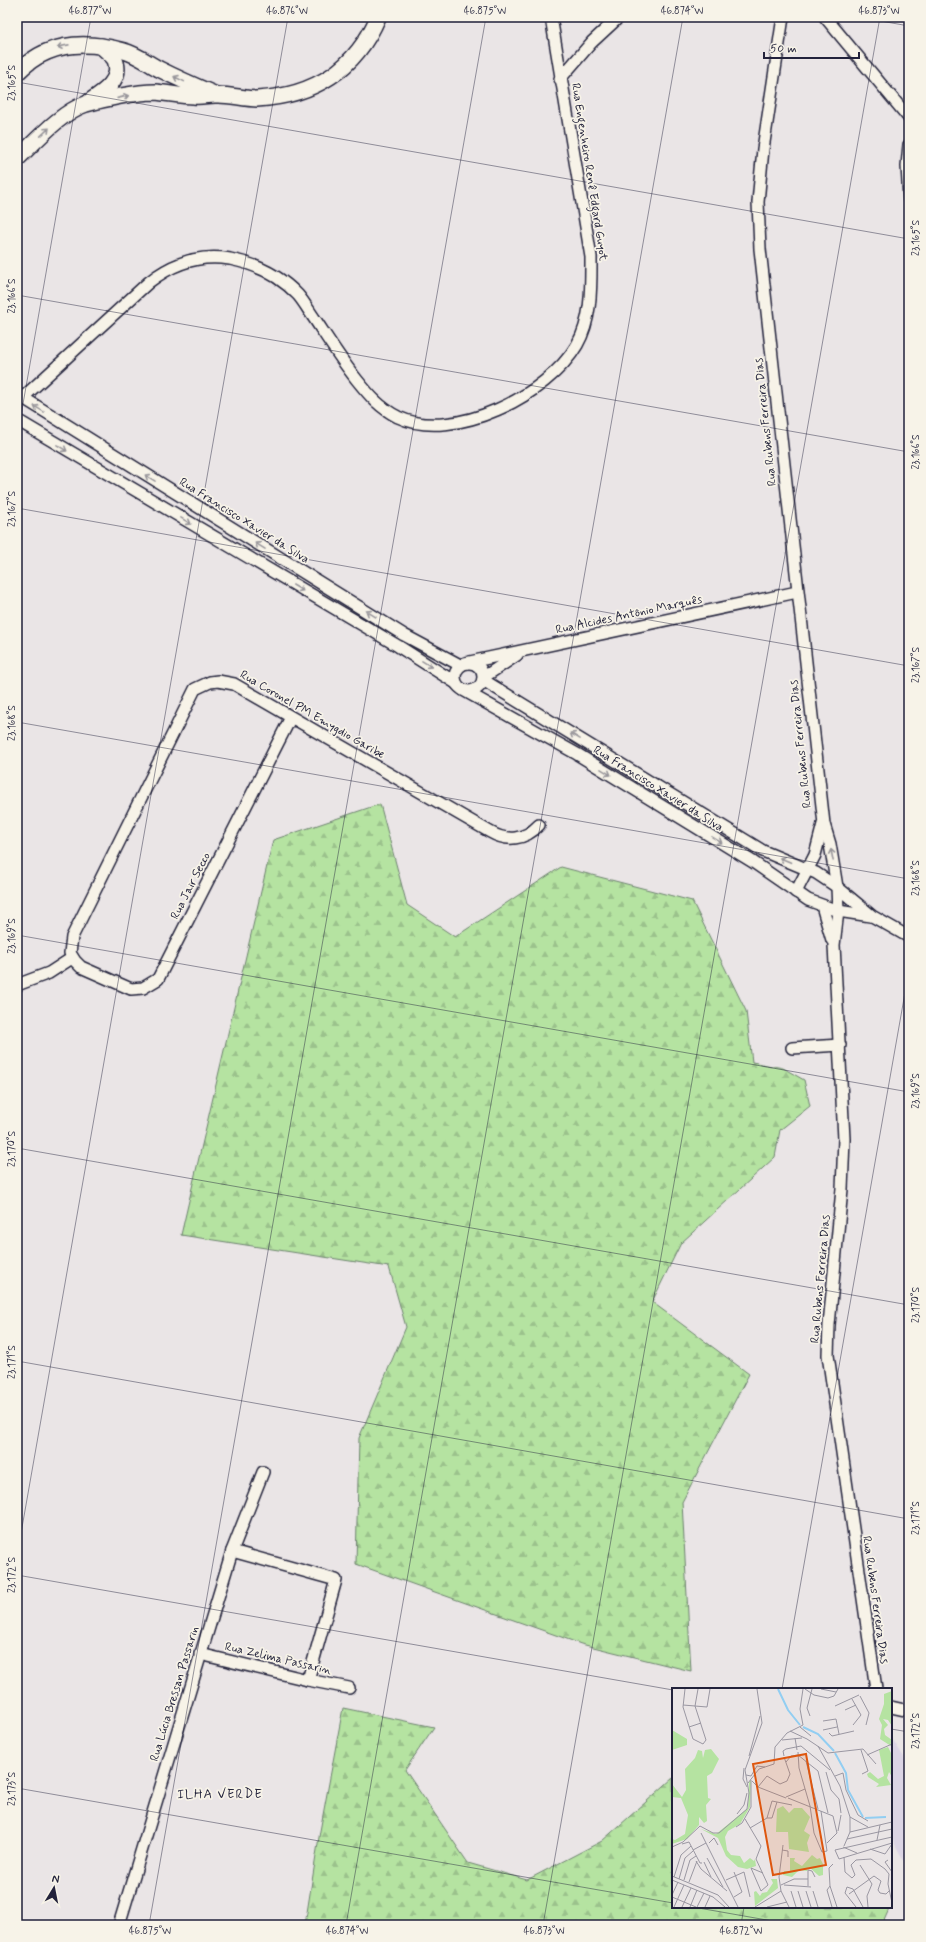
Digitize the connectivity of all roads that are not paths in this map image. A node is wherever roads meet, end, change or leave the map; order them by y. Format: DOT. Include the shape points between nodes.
graph roads {
  1 [pos="378,17"];
  2 [pos="551,17"];
  3 [pos="619,17"];
  4 [pos="783,17"];
  5 [pos="825,17"];
  6 [pos="101,46"];
  7 [pos="17,73"];
  8 [pos="560,79"];
  9 [pos="215,94"];
  10 [pos="84,104"];
  11 [pos="909,118"];
  12 [pos="909,145"];
  13 [pos="17,158"];
  14 [pos="909,199"];
  15 [pos="18,399"];
  16 [pos="17,420"];
  17 [pos="797,592"];
  18 [pos="521,652"];
  19 [pos="463,664"];
  20 [pos="483,679"];
  21 [pos="459,686"];
  22 [pos="509,695"];
  23 [pos="500,710"];
  24 [pos="290,717"];
  25 [pos="824,824"];
  26 [pos="539,825"];
  27 [pos="806,870"];
  28 [pos="837,887"];
  29 [pos="796,892"];
  30 [pos="822,906"];
  31 [pos="838,911"];
  32 [pos="872,916"];
  33 [pos="909,937"];
  34 [pos="834,945"];
  35 [pos="72,958"];
  36 [pos="17,985"];
  37 [pos="840,1045"];
  38 [pos="792,1048"];
  39 [pos="263,1472"];
  40 [pos="232,1551"];
  41 [pos="200,1654"];
  42 [pos="308,1680"];
  43 [pos="875,1687"];
  44 [pos="349,1688"];
  45 [pos="892,1707"];
  46 [pos="909,1711"];
  47 [pos="119,1925"];
  1 -- 9 [label="main road" via="364,46 352,60 331,76 302,91 257,99"];
  2 -- 8 [label="street, Rua Engenheiro Renê Edgard Guyot"];
  3 -- 8 [label="street" via="592,42"];
  4 -- 17 [label="street, Rua Rubens Ferreira Dias" via="763,149 758,202 760,249"];
  5 -- 11 [label="street"];
  6 -- 7 [label="main road, one-way" via="62,45 41,53"];
  9 -- 6 [label="main road, one-way" via="182,81 125,51"];
  6 -- 10 [label="main road" via="114,59 115,76 112,85"];
  8 -- 15 [label="street, Rua Engenheiro Renê Edgard Guyot" via="591,257 591,289 587,319 577,344 562,365 529,392 491,413 464,421 423,424 399,417 376,403 351,372 298,295 269,272 248,262 200,258 175,266 154,278"];
  10 -- 9 [label="main road, one-way" via="148,93 196,97"];
  13 -- 10 [label="main road, one-way" via="52,125"];
  12 -- 14 [label="street"];
  19 -- 15 [label="street, Rua Francisco Xavier da Silva, one-way" via="404,635"];
  16 -- 21 [label="street, Rua Francisco Xavier da Silva, one-way" via="398,646"];
  17 -- 18 [label="street, Rua Alcides Antônio Marquês"];
  17 -- 25 [label="street, Rua Rubens Ferreira Dias"];
  18 -- 19 [label="street, Rua Alcides Antônio Marquês"];
  18 -- 20 [label="street"];
  19 -- 20 [label="street, Rua Francisco Xavier da Silva" via="472,662 477,665"];
  19 -- 21 [label="street" via="455,673"];
  20 -- 21 [label="street" via="473,690"];
  20 -- 22 [label="street, Rua Francisco Xavier da Silva"];
  21 -- 23 [label="street, Rua Francisco Xavier da Silva"];
  22 -- 23 [label="street"];
  27 -- 22 [label="street, Rua Francisco Xavier da Silva, one-way" via="764,851"];
  23 -- 29 [label="street, Rua Francisco Xavier da Silva, one-way" via="753,862"];
  24 -- 26 [label="street, Rua Coronel PM Emygdio Garibe" via="496,836 508,839 522,837"];
  24 -- 35 [label="street, Rua Jair Secco" via="158,980 143,988 125,988 81,967"];
  24 -- 35 [label="street, Rua Coronel PM Emygdio Garibe" via="227,682 210,682 196,689 72,937"];
  25 -- 27 [label="street" via="815,855"];
  28 -- 25 [label="street, Rua Rubens Ferreira Dias, one-way"];
  27 -- 28 [label="street, Rua Francisco Xavier da Silva" via="816,873"];
  27 -- 29 [label="street"];
  28 -- 31 [label="street, Rua Rubens Ferreira Dias"];
  28 -- 32 [label="street, Rua Francisco Xavier da Silva"];
  29 -- 30 [label="street, Rua Francisco Xavier da Silva"];
  30 -- 31 [label="street, Rua Francisco Xavier da Silva"];
  30 -- 34 [label="street, Rua Rubens Ferreira Dias"];
  31 -- 32 [label="street, Rua Francisco Xavier da Silva"];
  31 -- 34 [label="street, Rua Rubens Ferreira Dias"];
  32 -- 33 [label="street"];
  34 -- 37 [label="street, Rua Rubens Ferreira Dias"];
  35 -- 36 [label="street" via="49,973"];
  37 -- 38 [label="street"];
  37 -- 43 [label="street, Rua Rubens Ferreira Dias" via="844,1139 828,1355"];
  39 -- 40 [label="street, Rua Lúcia Bressan Passarin"];
  40 -- 41 [label="street, Rua Lúcia Bressan Passarin"];
  40 -- 42 [label="street" via="336,1580"];
  41 -- 42 [label="street, Rua Zelima Passarin"];
  41 -- 47 [label="street, Rua Lúcia Bressan Passarin"];
  42 -- 44 [label="street, Rua Zelima Passarin"];
  45 -- 46 [label="street"];
}
